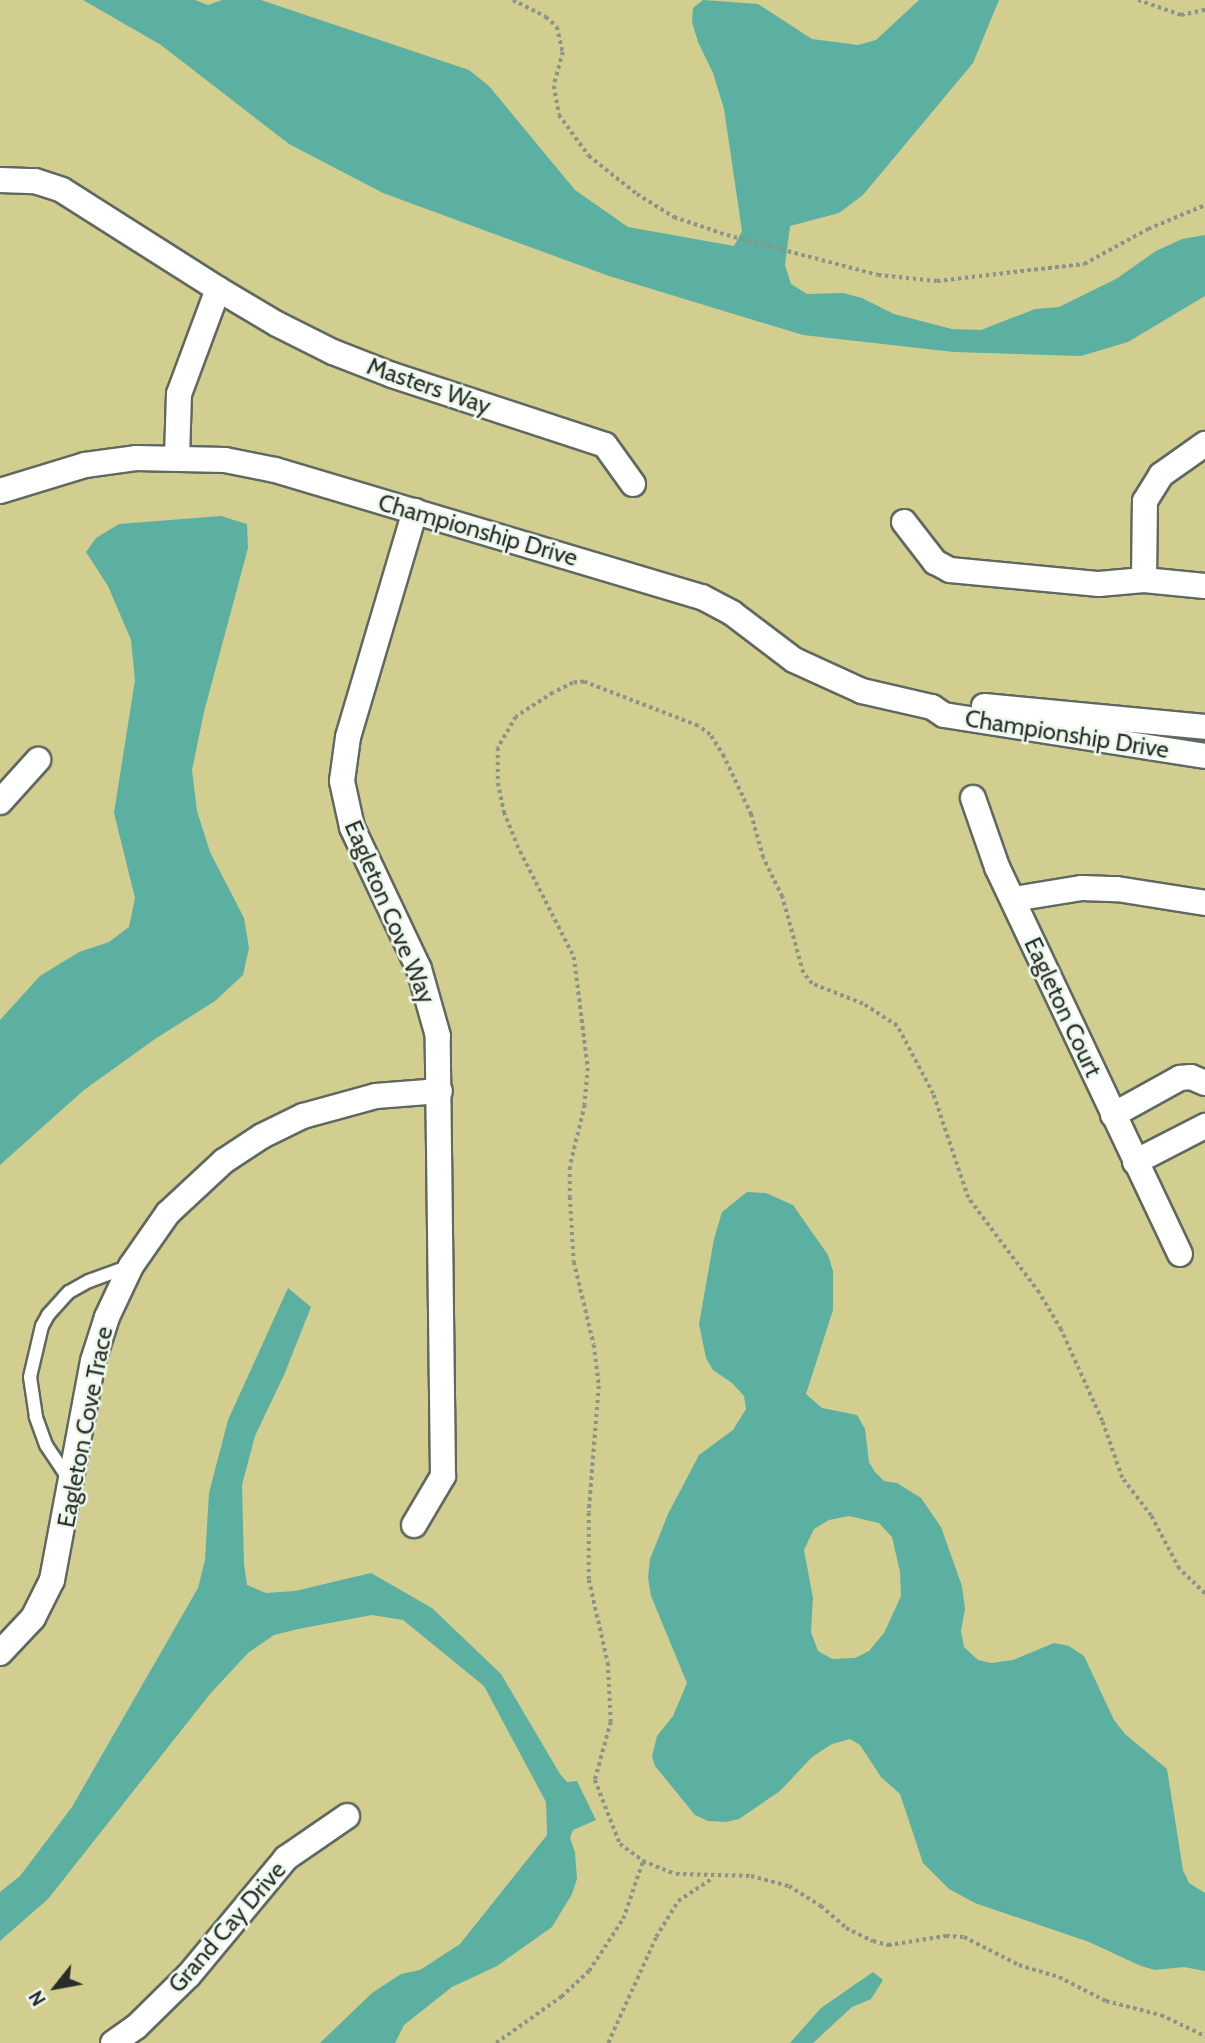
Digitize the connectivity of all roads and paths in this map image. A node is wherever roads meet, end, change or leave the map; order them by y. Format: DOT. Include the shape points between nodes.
graph roads {
  1 [pos="513,0"];
  2 [pos="1138,0"];
  3 [pos="1205,10"];
  4 [pos="0,180"];
  5 [pos="1205,205"];
  6 [pos="218,289"];
  7 [pos="1205,444"];
  8 [pos="177,457"];
  9 [pos="633,484"];
  10 [pos="0,491"];
  11 [pos="415,511"];
  12 [pos="904,522"];
  13 [pos="1144,580"];
  14 [pos="1205,586"];
  15 [pos="932,707"];
  16 [pos="1205,727"];
  17 [pos="1205,756"];
  18 [pos="38,760"];
  19 [pos="973,799"];
  20 [pos="0,802"];
  21 [pos="1014,899"];
  22 [pos="1205,903"];
  23 [pos="1205,1083"];
  24 [pos="440,1091"];
  25 [pos="1113,1115"];
  26 [pos="1205,1126"];
  27 [pos="1135,1162"];
  28 [pos="1180,1254"];
  29 [pos="131,1266"];
  30 [pos="72,1484"];
  31 [pos="414,1525"];
  32 [pos="1205,1594"];
  33 [pos="0,1653"];
  34 [pos="347,1816"];
  35 [pos="643,1861"];
  36 [pos="715,1877"];
  37 [pos="1205,2036"];
  38 [pos="113,2043"];
  39 [pos="496,2043"];
  40 [pos="608,2043"];
  1 -- 5 [label="path" via="557,27 563,52 554,86 559,115 589,156 674,217 727,235 878,275 937,281 1084,264"];
  2 -- 3 [label="path" via="1181,15"];
  4 -- 6 [label="street, Masters Way" via="35,181 62,190"];
  6 -- 8 [label="street" via="179,394"];
  6 -- 9 [label="street, Masters Way" via="333,352 605,445"];
  7 -- 13 [label="street" via="1161,475 1146,501"];
  8 -- 10 [label="street, Championship Drive" via="85,465"];
  8 -- 11 [label="street, Championship Drive" via="275,470"];
  11 -- 15 [label="street, Championship Drive" via="702,597 820,674 862,691"];
  11 -- 24 [label="street, Eagleton Cove Way" via="348,737 342,780 352,827 430,1002 438,1036"];
  12 -- 13 [label="street" via="935,562 950,570 1099,584"];
  13 -- 14 [label="street"];
  15 -- 16 [label="street, Championship Drive" via="943,702"];
  15 -- 17 [label="street, Championship Drive" via="944,715"];
  18 -- 20 [label="street"];
  19 -- 21 [label="street, Eagleton Court" via="997,867"];
  21 -- 22 [label="street" via="1082,888"];
  21 -- 25 [label="street, Eagleton Court"];
  23 -- 25 [label="street" via="1180,1078"];
  24 -- 29 [label="street, Eagleton Cove Trace" via="347,1102 262,1136 189,1191"];
  24 -- 31 [label="street, Eagleton Cove Way" via="443,1476"];
  25 -- 27 [label="street, Eagleton Court"];
  26 -- 27 [label="street"];
  27 -- 28 [label="street, Eagleton Court"];
  29 -- 30 [label="street, Eagleton Cove Trace" via="93,1361"];
  29 -- 30 [label="lane" via="69,1292 48,1315 34,1353 30,1377 36,1417 46,1445"];
  30 -- 33 [label="street, Eagleton Cove Trace" via="52,1580 33,1618"];
  32 -- 35 [label="path" via="1179,1569 1151,1516 1122,1478 1102,1421 1039,1293 968,1198 929,1084 897,1026 863,1004 812,984 803,973 782,897 718,746 698,726 596,684 573,683 516,717 498,748 497,766 504,811 574,957 581,1001 588,1068 570,1189 574,1262 597,1367 589,1580 611,1688 611,1722 595,1780 620,1844"];
  34 -- 38 [label="street, Grand Cay Drive" via="285,1858 189,1975"];
  35 -- 36 [label="path" via="676,1874"];
  35 -- 39 [label="path" via="623,1919 589,1971"];
  36 -- 37 [label="path" via="751,1876 789,1886 846,1928 881,1943 964,1937 1106,2001 1161,2015"];
  36 -- 40 [label="path" via="678,1901 656,1937"];
}
